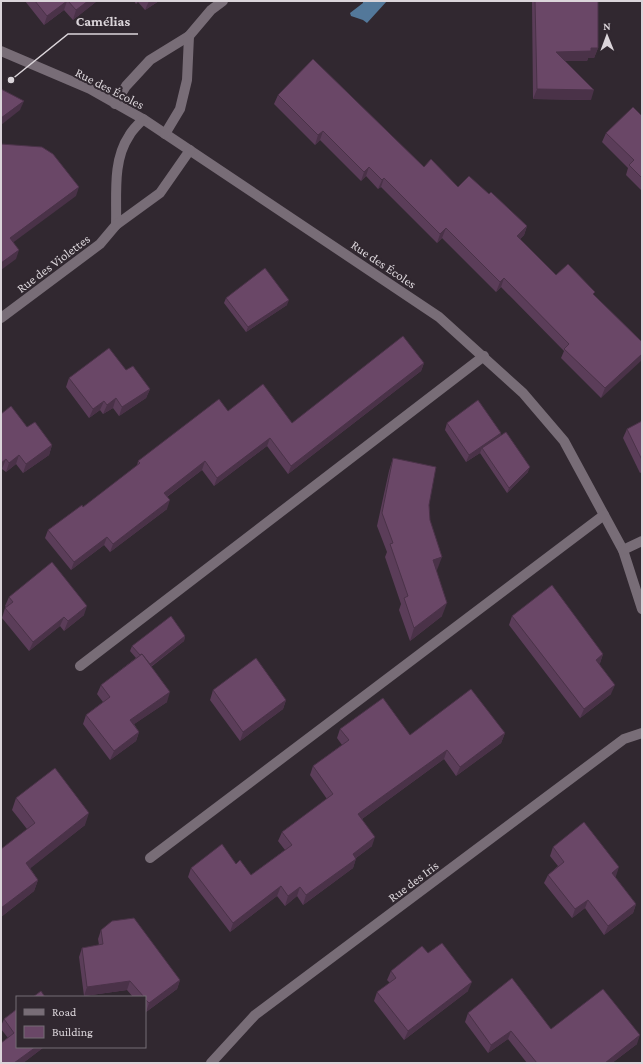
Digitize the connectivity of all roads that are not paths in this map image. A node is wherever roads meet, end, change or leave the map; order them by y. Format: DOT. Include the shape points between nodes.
graph roads {
  1 [pos="223,1"];
  2 [pos="189,36"];
  3 [pos="1,51"];
  4 [pos="115,104"];
  5 [pos="143,119"];
  6 [pos="165,134"];
  7 [pos="190,150"];
  8 [pos="116,225"];
  9 [pos="1,318"];
  10 [pos="484,356"];
  11 [pos="604,515"];
  12 [pos="642,541"];
  13 [pos="624,550"];
  14 [pos="642,609"];
  15 [pos="80,666"];
  16 [pos="642,733"];
  17 [pos="150,858"];
  18 [pos="211,1063"];
  1 -- 2 [label="street" via="211,10"];
  2 -- 4 [label="street" via="150,60 126,86"];
  2 -- 6 [label="street" via="186,80 180,109"];
  3 -- 4 [label="street, Rue des Écoles" via="90,90"];
  4 -- 5 [label="street, Rue des Écoles"];
  5 -- 6 [label="street, Rue des Écoles"];
  5 -- 8 [label="street" via="128,137 120,156"];
  6 -- 7 [label="street, Rue des Écoles"];
  7 -- 8 [label="street, Rue des Violettes" via="160,193"];
  7 -- 10 [label="street, Rue des Écoles" via="439,317"];
  8 -- 9 [label="street, Rue des Violettes" via="100,244"];
  10 -- 11 [label="street, Rue des Écoles" via="523,393 564,441"];
  10 -- 15 [label="street"];
  11 -- 13 [label="street, Rue des Écoles"];
  11 -- 17 [label="street"];
  12 -- 13 [label="street"];
  13 -- 14 [label="street, Rue des Écoles"];
  16 -- 18 [label="street, Rue des Iris" via="624,739 255,1015"];
}
